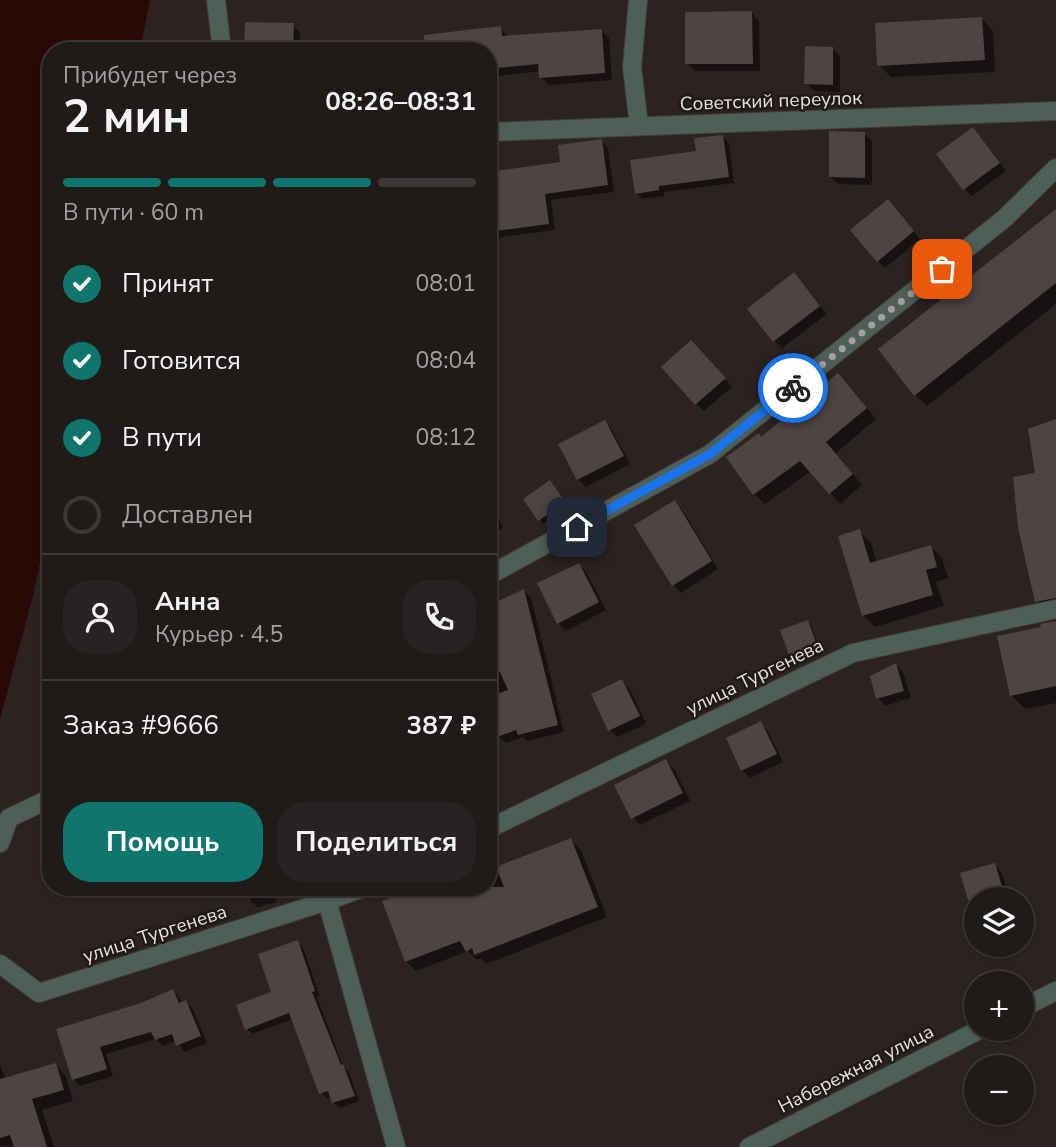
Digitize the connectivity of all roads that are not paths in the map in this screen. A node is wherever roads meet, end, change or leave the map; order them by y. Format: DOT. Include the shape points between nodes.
graph roads {
  1 [pos="216,0"];
  2 [pos="638,0"];
  3 [pos="221,42"];
  4 [pos="1056,111"];
  5 [pos="639,127"];
  6 [pos="497,132"];
  7 [pos="1056,168"];
  8 [pos="497,571"];
  9 [pos="1056,609"];
  10 [pos="42,802"];
  11 [pos="497,825"];
  12 [pos="0,843"];
  13 [pos="341,896"];
  14 [pos="327,901"];
  15 [pos="0,964"];
  16 [pos="1056,991"];
  17 [pos="1034,1002"];
  18 [pos="964,1038"];
  19 [pos="396,1147"];
  20 [pos="749,1147"];
  1 -- 3 [label="street"];
  2 -- 5 [label="street" via="632,67"];
  4 -- 5 [label="street, Советский переулок"];
  5 -- 6 [label="street, Советский переулок"];
  7 -- 8 [label="street" via="1005,218 710,454"];
  9 -- 11 [label="street, улица Тургенева" via="853,653"];
  10 -- 12 [label="street" via="9,818"];
  13 -- 14 [label="street, улица Тургенева"];
  14 -- 15 [label="street, улица Тургенева" via="38,993"];
  14 -- 19 [label="street"];
  16 -- 17 [label="street"];
  18 -- 20 [label="street, Набережная улица"];
}
